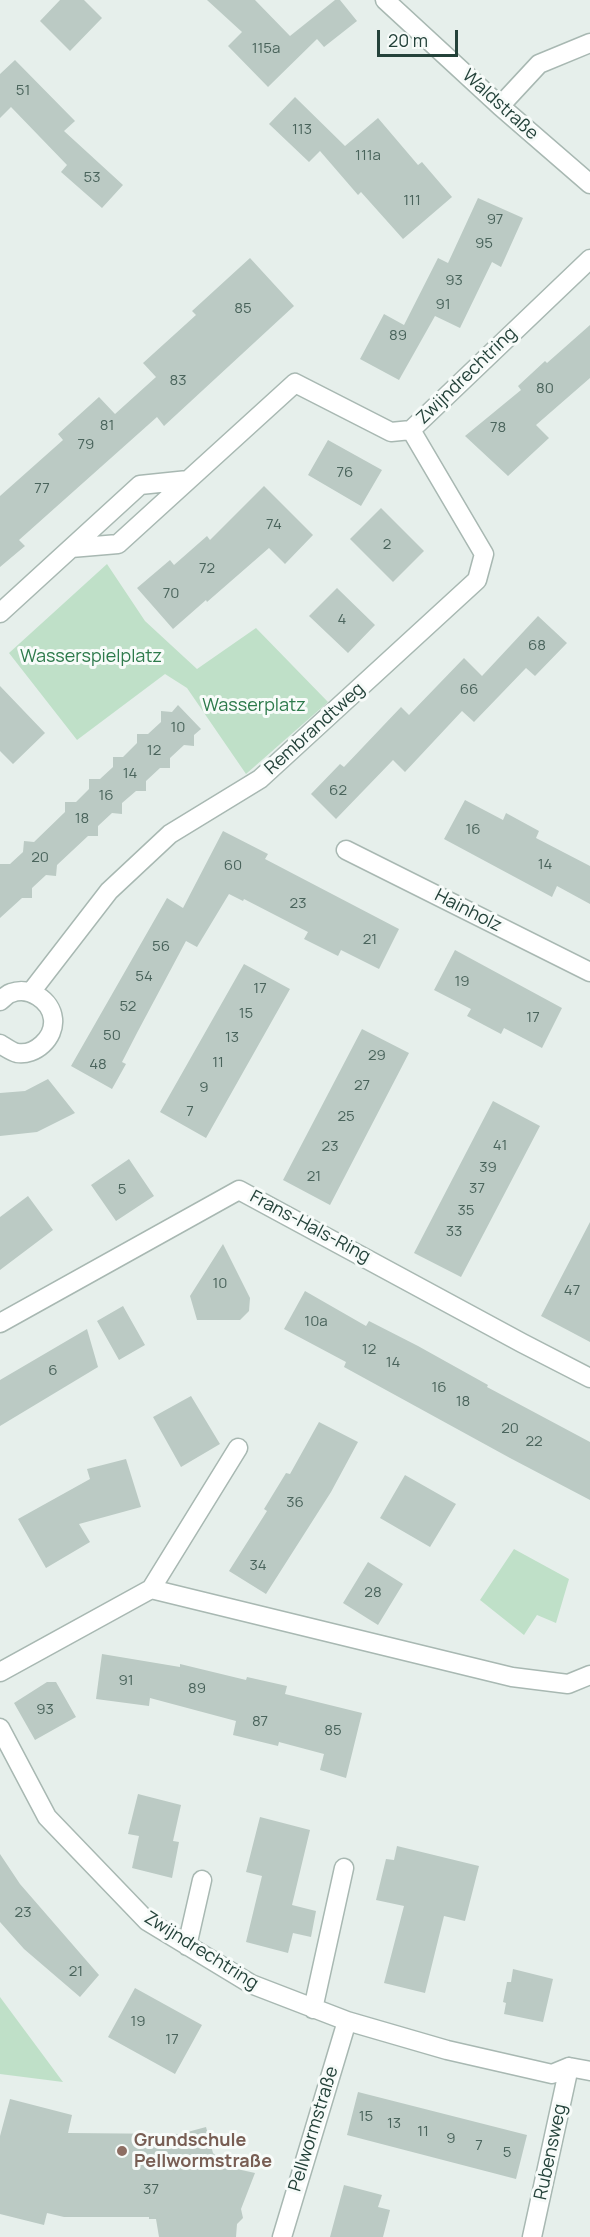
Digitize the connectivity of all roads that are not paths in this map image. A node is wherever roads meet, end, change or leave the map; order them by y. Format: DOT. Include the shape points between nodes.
graph roads {
  1 [pos="385,0"];
  2 [pos="590,44"];
  3 [pos="500,106"];
  4 [pos="590,184"];
  5 [pos="590,259"];
  6 [pos="411,430"];
  7 [pos="188,480"];
  8 [pos="71,548"];
  9 [pos="0,613"];
  10 [pos="346,850"];
  11 [pos="590,972"];
  12 [pos="31,992"];
  13 [pos="0,1002"];
  14 [pos="0,1044"];
  15 [pos="0,1323"];
  16 [pos="590,1378"];
  17 [pos="238,1448"];
  18 [pos="151,1589"];
  19 [pos="0,1672"];
  20 [pos="590,1675"];
  21 [pos="0,1728"];
  22 [pos="344,1868"];
  23 [pos="202,1880"];
  24 [pos="187,1946"];
  25 [pos="313,2009"];
  26 [pos="346,2021"];
  27 [pos="569,2067"];
  28 [pos="590,2071"];
  29 [pos="282,2237"];
  30 [pos="532,2237"];
  1 -- 3 [label="street, Waldstraße"];
  2 -- 3 [label="street" via="539,64"];
  3 -- 4 [label="street, Waldstraße"];
  5 -- 6 [label="street, Zwijndrechtring"];
  6 -- 7 [label="street, Zwijndrechtring" via="391,432 295,383"];
  6 -- 12 [label="street, Rembrandtweg" via="484,554 477,580 260,779 170,834 109,891"];
  7 -- 8 [label="street" via="140,485"];
  7 -- 8 [label="street, Zwijndrechtring" via="118,544"];
  8 -- 9 [label="street"];
  10 -- 11 [label="street, Hainholz"];
  12 -- 13 [label="street" via="11,993"];
  12 -- 14 [label="street" via="46,1002 53,1019 50,1037 36,1050 16,1053"];
  15 -- 16 [label="street, Frans-Hals-Ring" via="239,1190"];
  17 -- 18 [label="street"];
  18 -- 19 [label="street"];
  18 -- 20 [label="street" via="512,1677 568,1684"];
  21 -- 24 [label="street, Zwijndrechtring" via="47,1817 147,1921"];
  22 -- 25 [label="street"];
  23 -- 24 [label="street"];
  24 -- 25 [label="street, Zwijndrechtring" via="251,1984"];
  25 -- 26 [label="street, Zwijndrechtring"];
  26 -- 27 [label="street, Zwijndrechtring" via="552,2074"];
  26 -- 29 [label="street, Pellwormstraße"];
  27 -- 28 [label="street, Zwijndrechtring"];
  27 -- 30 [label="street, Rubensweg"];
}
